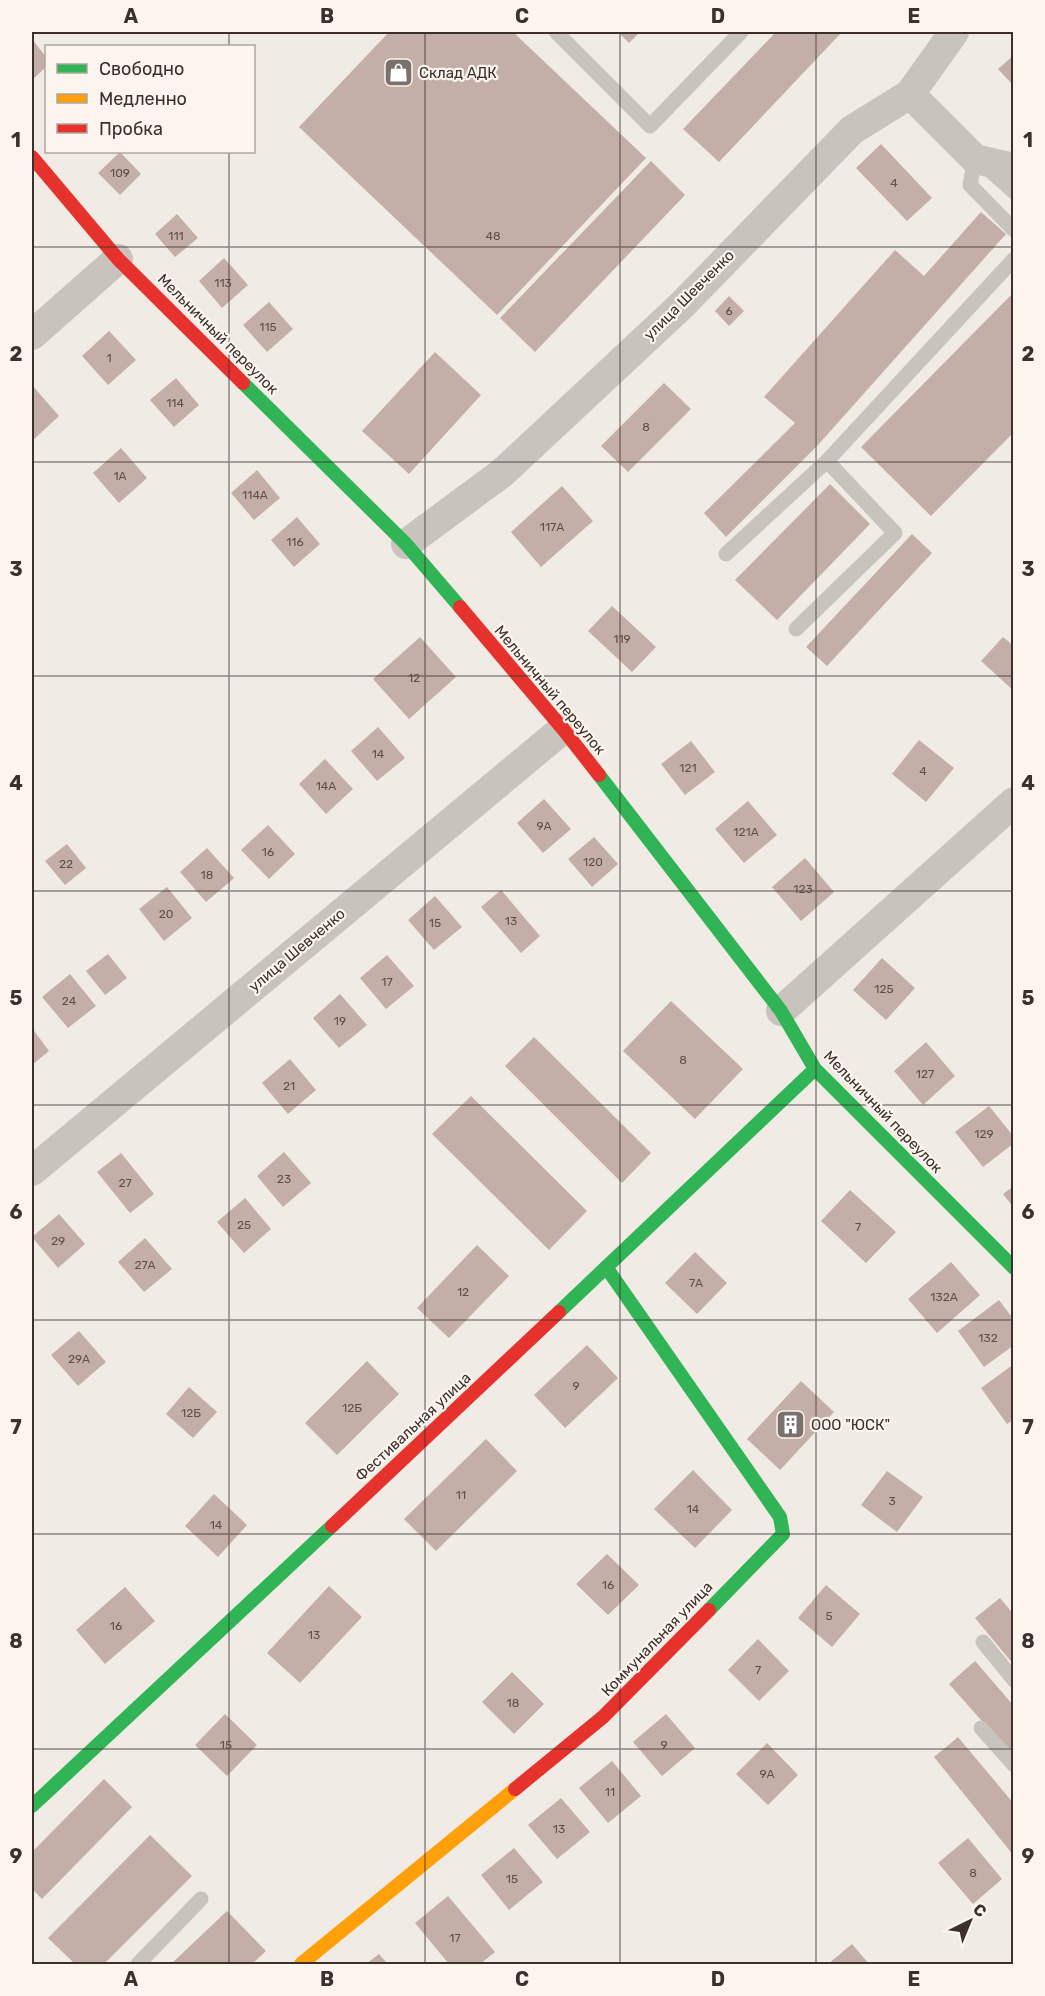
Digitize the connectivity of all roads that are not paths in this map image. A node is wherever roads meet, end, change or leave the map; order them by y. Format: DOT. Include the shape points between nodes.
graph roads {
  1 [pos="556,32"];
  2 [pos="741,32"];
  3 [pos="954,32"];
  4 [pos="910,94"];
  5 [pos="32,158"];
  6 [pos="975,159"];
  7 [pos="1014,168"];
  8 [pos="1014,192"];
  9 [pos="1014,230"];
  10 [pos="118,259"];
  11 [pos="1014,260"];
  12 [pos="32,334"];
  13 [pos="827,461"];
  14 [pos="406,544"];
  15 [pos="726,554"];
  16 [pos="796,629"];
  17 [pos="563,729"];
  18 [pos="1014,802"];
  19 [pos="781,1011"];
  20 [pos="815,1069"];
  21 [pos="32,1171"];
  22 [pos="606,1267"];
  23 [pos="1014,1268"];
  24 [pos="983,1642"];
  25 [pos="1014,1680"];
  26 [pos="981,1728"];
  27 [pos="1014,1766"];
  28 [pos="32,1806"];
  29 [pos="201,1899"];
  30 [pos="138,1965"];
  31 [pos="302,1965"];
  1 -- 2 [label="lane" via="650,126"];
  3 -- 4 [label="street, улица Шевченко"];
  4 -- 6 [label="street"];
  4 -- 14 [label="street, улица Шевченко" via="852,130 682,304 502,472"];
  5 -- 10 [label="street, Мельничный переулок"];
  6 -- 7 [label="street"];
  6 -- 8 [label="lane"];
  6 -- 9 [label="lane" via="970,184"];
  10 -- 12 [label="street"];
  10 -- 14 [label="street, Мельничный переулок"];
  11 -- 13 [label="lane"];
  13 -- 15 [label="lane"];
  13 -- 16 [label="lane" via="895,533"];
  14 -- 17 [label="street, Мельничный переулок"];
  17 -- 19 [label="street, Мельничный переулок"];
  17 -- 21 [label="street, улица Шевченко"];
  18 -- 19 [label="street"];
  19 -- 20 [label="street, Мельничный переулок"];
  20 -- 22 [label="street, Фестивальная улица"];
  20 -- 23 [label="street, Мельничный переулок"];
  22 -- 28 [label="street, Фестивальная улица"];
  22 -- 31 [label="street, Коммунальная улица" via="780,1517 783,1534 603,1717"];
  24 -- 25 [label="lane"];
  26 -- 27 [label="lane"];
  29 -- 30 [label="lane"];
}
